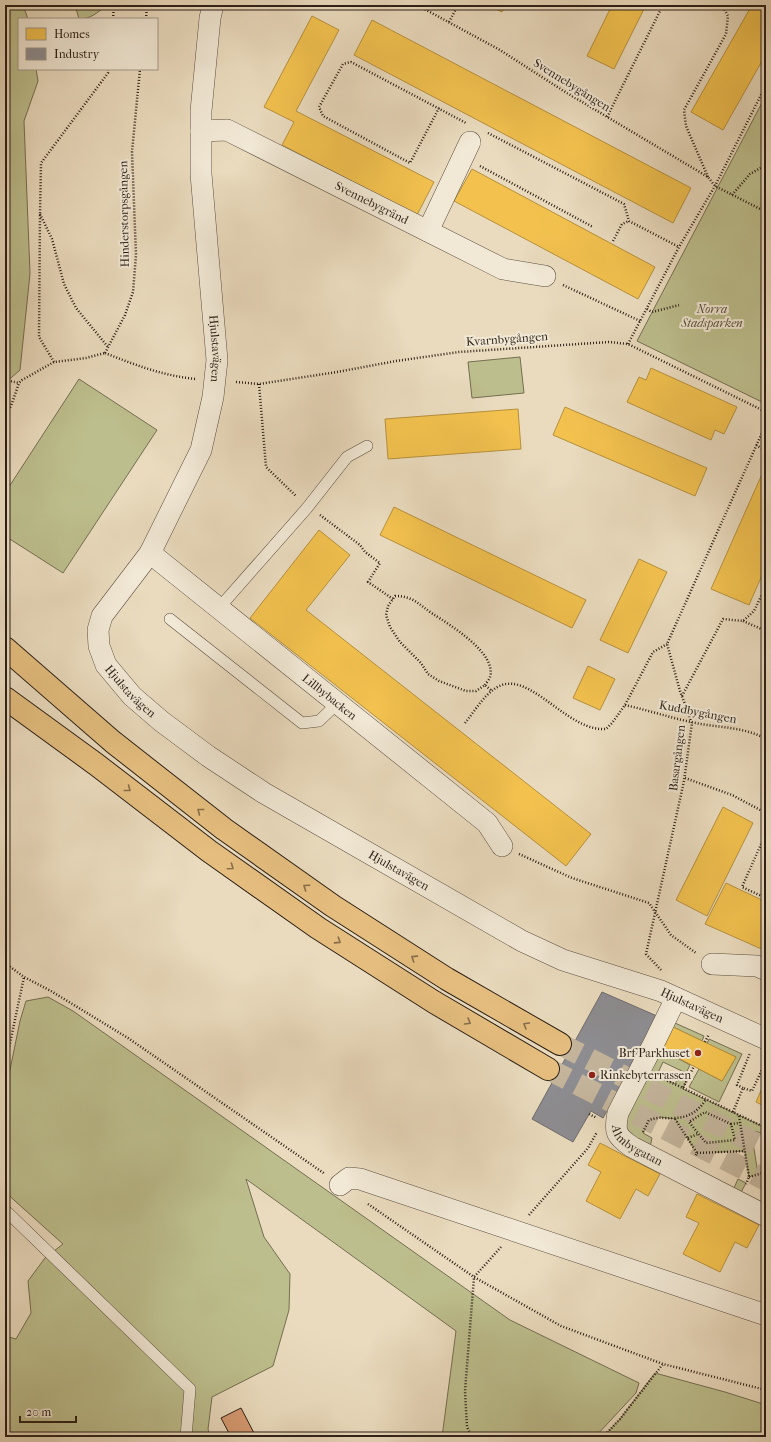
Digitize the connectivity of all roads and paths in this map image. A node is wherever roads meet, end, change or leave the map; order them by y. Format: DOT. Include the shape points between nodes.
graph roads {
  1 [pos="114,5"];
  2 [pos="147,5"];
  3 [pos="214,5"];
  4 [pos="417,5"];
  5 [pos="458,5"];
  6 [pos="663,5"];
  7 [pos="722,5"];
  8 [pos="113,18"];
  9 [pos="146,18"];
  10 [pos="449,22"];
  11 [pos="108,70"];
  12 [pos="140,70"];
  13 [pos="766,85"];
  14 [pos="606,117"];
  15 [pos="200,131"];
  16 [pos="467,150"];
  17 [pos="766,166"];
  18 [pos="708,177"];
  19 [pos="715,186"];
  20 [pos="732,195"];
  21 [pos="766,212"];
  22 [pos="40,213"];
  23 [pos="629,221"];
  24 [pos="593,226"];
  25 [pos="428,232"];
  26 [pos="613,241"];
  27 [pos="544,276"];
  28 [pos="679,305"];
  29 [pos="646,308"];
  30 [pos="640,320"];
  31 [pos="628,344"];
  32 [pos="108,347"];
  33 [pos="105,353"];
  34 [pos="54,362"];
  35 [pos="5,380"];
  36 [pos="200,380"];
  37 [pos="236,382"];
  38 [pos="19,383"];
  39 [pos="260,384"];
  40 [pos="766,412"];
  41 [pos="5,415"];
  42 [pos="766,424"];
  43 [pos="756,445"];
  44 [pos="366,446"];
  45 [pos="766,451"];
  46 [pos="296,496"];
  47 [pos="309,506"];
  48 [pos="150,553"];
  49 [pos="766,586"];
  50 [pos="393,599"];
  51 [pos="219,608"];
  52 [pos="170,619"];
  53 [pos="744,621"];
  54 [pos="766,631"];
  55 [pos="667,644"];
  56 [pos="5,648"];
  57 [pos="5,684"];
  58 [pos="485,685"];
  59 [pos="492,691"];
  60 [pos="682,696"];
  61 [pos="5,698"];
  62 [pos="337,704"];
  63 [pos="625,704"];
  64 [pos="465,722"];
  65 [pos="692,722"];
  66 [pos="766,739"];
  67 [pos="97,765"];
  68 [pos="685,778"];
  69 [pos="766,813"];
  70 [pos="766,833"];
  71 [pos="502,846"];
  72 [pos="766,898"];
  73 [pos="654,913"];
  74 [pos="5,963"];
  75 [pos="712,964"];
  76 [pos="661,970"];
  77 [pos="766,970"];
  78 [pos="24,977"];
  79 [pos="676,998"];
  80 [pos="709,1033"];
  81 [pos="766,1039"];
  82 [pos="705,1042"];
  83 [pos="560,1044"];
  84 [pos="750,1052"];
  85 [pos="766,1061"];
  86 [pos="694,1066"];
  87 [pos="5,1067"];
  88 [pos="641,1068"];
  89 [pos="548,1069"];
  90 [pos="683,1088"];
  91 [pos="744,1088"];
  92 [pos="706,1099"];
  93 [pos="732,1112"];
  94 [pos="739,1116"];
  95 [pos="675,1119"];
  96 [pos="731,1124"];
  97 [pos="740,1124"];
  98 [pos="766,1128"];
  99 [pos="599,1129"];
  100 [pos="698,1134"];
  101 [pos="688,1138"];
  102 [pos="635,1148"];
  103 [pos="745,1151"];
  104 [pos="697,1153"];
  105 [pos="694,1160"];
  106 [pos="766,1172"];
  107 [pos="749,1177"];
  108 [pos="340,1185"];
  109 [pos="737,1201"];
  110 [pos="366,1202"];
  111 [pos="538,1205"];
  112 [pos="5,1210"];
  113 [pos="766,1216"];
  114 [pos="502,1245"];
  115 [pos="474,1277"];
  116 [pos="766,1315"];
  117 [pos="662,1364"];
  118 [pos="766,1390"];
  119 [pos="186,1437"];
  120 [pos="472,1437"];
  121 [pos="603,1437"];
  1 -- 8 [label="path"];
  2 -- 9 [label="path"];
  3 -- 15 [label="street, Hjulstavägen" via="210,18"];
  4 -- 10 [label="path, Svennebygången"];
  5 -- 10 [label="path"];
  6 -- 14 [label="path"];
  7 -- 18 [label="path" via="728,16 726,34 684,110 686,126"];
  10 -- 14 [label="path, Svennebygången" via="500,50"];
  11 -- 22 [label="path" via="41,163"];
  12 -- 32 [label="path, Hinderstorpsgången" via="132,152 136,255 133,292 125,315"];
  13 -- 19 [label="path"];
  14 -- 18 [label="path, Svennebygången"];
  15 -- 25 [label="street, Svennebygränd" via="227,130"];
  15 -- 48 [label="street, Hjulstavägen" via="201,174 217,360 214,390 201,450"];
  16 -- 24 [label="path"];
  16 -- 25 [label="street"];
  17 -- 20 [label="path" via="750,174"];
  18 -- 19 [label="path, Svennebygången"];
  19 -- 20 [label="path"];
  19 -- 29 [label="path"];
  20 -- 21 [label="path"];
  22 -- 32 [label="path" via="52,239 64,284 76,308"];
  22 -- 34 [label="path" via="39,338"];
  23 -- 26 [label="path" via="622,224"];
  25 -- 27 [label="street, Svennebygränd" via="503,269"];
  27 -- 30 [label="path"];
  28 -- 29 [label="path" via="652,312"];
  29 -- 30 [label="path"];
  30 -- 31 [label="path"];
  31 -- 39 [label="path, Kvarnbygången" via="579,343 459,352"];
  31 -- 40 [label="path, Kvarnbygången"];
  32 -- 33 [label="path, Hinderstorpsgången"];
  33 -- 34 [label="path"];
  33 -- 36 [label="path" via="139,367 175,377"];
  34 -- 38 [label="path"];
  35 -- 38 [label="path"];
  37 -- 39 [label="path, Kvarnbygången"];
  38 -- 41 [label="path"];
  39 -- 46 [label="path" via="266,467"];
  42 -- 43 [label="path"];
  43 -- 45 [label="path"];
  43 -- 55 [label="path"];
  44 -- 47 [label="lane" via="347,458"];
  47 -- 50 [label="path" via="380,563 368,582"];
  47 -- 51 [label="lane"];
  48 -- 51 [label="street, Lillbybacken"];
  48 -- 79 [label="street, Hjulstavägen" via="102,616 98,630 99,646 106,664 132,696 208,756 264,793 522,941 563,960"];
  49 -- 53 [label="path" via="754,611"];
  50 -- 58 [label="path" via="395,596 405,596 418,603 477,646 490,670 490,677"];
  50 -- 58 [label="path" via="386,615 390,627 428,674 466,691 476,691"];
  51 -- 62 [label="street, Lillbybacken"];
  52 -- 62 [label="lane" via="302,723 319,721"];
  53 -- 54 [label="path"];
  53 -- 60 [label="path" via="723,619"];
  55 -- 60 [label="path, Basargången"];
  55 -- 63 [label="path" via="653,652"];
  83 -- 56 [label="highway, one-way" via="447,979 333,906 224,829 113,742"];
  57 -- 67 [label="highway"];
  58 -- 59 [label="path"];
  59 -- 63 [label="path" via="507,684 523,687 576,721 599,730 609,726"];
  59 -- 64 [label="path"];
  60 -- 65 [label="path, Basargången"];
  61 -- 67 [label="highway"];
  62 -- 71 [label="street, Lillbybacken" via="487,823"];
  63 -- 65 [label="path, Kuddbygången"];
  65 -- 66 [label="path, Kuddbygången" via="758,734"];
  65 -- 68 [label="path, Basargången"];
  67 -- 89 [label="highway, one-way" via="209,851 318,928 434,1002"];
  68 -- 69 [label="path" via="732,795"];
  68 -- 73 [label="path, Basargången"];
  70 -- 72 [label="path" via="742,887"];
  71 -- 73 [label="path" via="572,878 648,903"];
  73 -- 75 [label="path" via="671,935"];
  73 -- 76 [label="path, Basargången" via="646,954"];
  74 -- 78 [label="path"];
  75 -- 77 [label="street" via="757,966"];
  78 -- 87 [label="path"];
  78 -- 108 [label="path" via="128,1038"];
  79 -- 81 [label="street, Hjulstavägen"];
  79 -- 88 [label="street, Almbygatan"];
  80 -- 82 [label="path"];
  84 -- 91 [label="path" via="736,1085"];
  85 -- 91 [label="path" via="752,1091"];
  86 -- 90 [label="path"];
  88 -- 90 [label="path"];
  88 -- 102 [label="street, Almbygatan" via="616,1122 616,1131 620,1139"];
  90 -- 92 [label="path"];
  91 -- 93 [label="path"];
  92 -- 93 [label="path"];
  92 -- 95 [label="path" via="694,1113"];
  93 -- 94 [label="path"];
  94 -- 97 [label="path"];
  94 -- 98 [label="path"];
  95 -- 101 [label="path"];
  95 -- 102 [label="path" via="660,1117 649,1120"];
  96 -- 97 [label="path"];
  96 -- 100 [label="path" via="735,1140 706,1143"];
  96 -- 100 [label="path" via="705,1112 689,1122"];
  97 -- 103 [label="path"];
  99 -- 111 [label="path" via="588,1148"];
  100 -- 101 [label="path"];
  101 -- 104 [label="path"];
  102 -- 109 [label="street, Almbygatan"];
  103 -- 104 [label="path"];
  103 -- 107 [label="path"];
  104 -- 105 [label="path"];
  106 -- 107 [label="path"];
  107 -- 109 [label="path"];
  108 -- 116 [label="street" via="349,1178 360,1179"];
  109 -- 113 [label="street, Almbygatan"];
  110 -- 115 [label="path"];
  112 -- 119 [label="lane" via="190,1389"];
  114 -- 115 [label="path"];
  115 -- 117 [label="path" via="561,1326"];
  115 -- 120 [label="path" via="465,1392 467,1427"];
  117 -- 118 [label="path"];
  117 -- 121 [label="path"];
}
